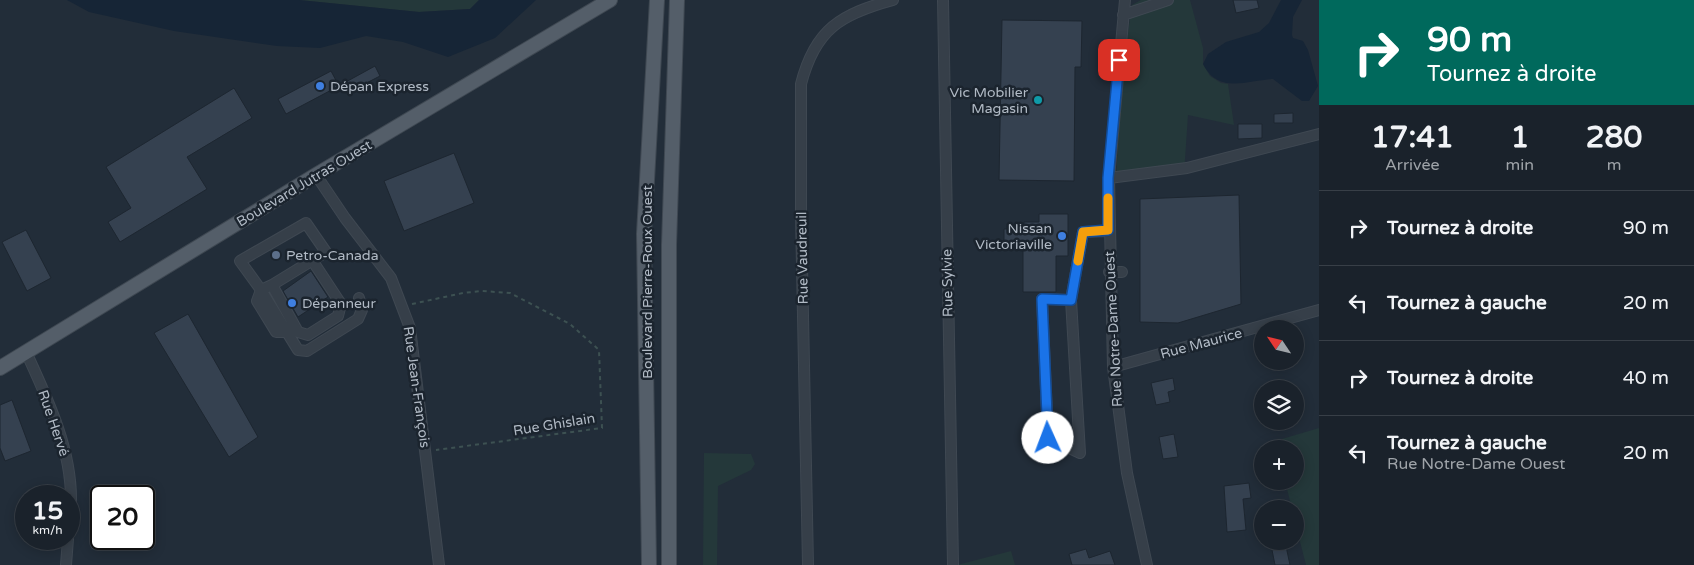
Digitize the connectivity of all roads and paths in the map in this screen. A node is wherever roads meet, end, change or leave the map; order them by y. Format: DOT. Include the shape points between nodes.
graph roads {
  1 [pos="610,0"];
  2 [pos="657,0"];
  3 [pos="677,0"];
  4 [pos="893,0"];
  5 [pos="943,0"];
  6 [pos="1125,0"];
  7 [pos="1168,0"];
  8 [pos="1123,15"];
  9 [pos="1319,134"];
  10 [pos="316,175"];
  11 [pos="1108,178"];
  12 [pos="1108,230"];
  13 [pos="312,260"];
  14 [pos="1109,272"];
  15 [pos="1122,272"];
  16 [pos="272,285"];
  17 [pos="261,290"];
  18 [pos="358,298"];
  19 [pos="1071,300"];
  20 [pos="402,306"];
  21 [pos="1319,310"];
  22 [pos="26,352"];
  23 [pos="1113,367"];
  24 [pos="0,368"];
  25 [pos="426,452"];
  26 [pos="69,485"];
  27 [pos="67,550"];
  28 [pos="66,565"];
  29 [pos="439,565"];
  30 [pos="649,565"];
  31 [pos="669,565"];
  32 [pos="808,565"];
  33 [pos="953,565"];
  34 [pos="1147,565"];
  1 -- 10 [label="main road, Boulevard Jutras Ouest"];
  2 -- 30 [label="main road, Boulevard Pierre-Roux Ouest" via="644,234"];
  3 -- 31 [label="main road, Boulevard Pierre-Roux Ouest" via="669,246"];
  4 -- 32 [label="street, Rue Vaudreuil" via="864,8 839,21 820,38 806,64 801,84"];
  5 -- 33 [label="street, Rue Sylvie"];
  6 -- 8 [label="street, Rue Notre-Dame Ouest"];
  7 -- 8 [label="street"];
  8 -- 11 [label="street, Rue Notre-Dame Ouest"];
  9 -- 11 [label="street" via="1187,168"];
  10 -- 20 [label="street, Rue Jean-François" via="391,278"];
  10 -- 22 [label="main road, Boulevard Jutras Ouest"];
  11 -- 12 [label="street, Rue Notre-Dame Ouest"];
  12 -- 14 [label="street, Rue Notre-Dame Ouest"];
  12 -- 19 [label="street" via="1083,232"];
  13 -- 16 [label="street"];
  13 -- 16 [label="street" via="341,304 338,316 308,335 298,332"];
  13 -- 17 [label="street" via="326,252 306,223 240,261"];
  14 -- 15 [label="street"];
  14 -- 23 [label="street, Rue Notre-Dame Ouest"];
  16 -- 17 [label="street"];
  17 -- 18 [label="street" via="298,350 307,351 358,319 362,310"];
  19 -- 19 [label="street" via="1072,329 1080,453 1048,438 1042,299"];
  20 -- 25 [label="street, Rue Jean-François" via="410,328"];
  20 -- 25 [label="path, Rue Ghislain" via="463,292 510,293 570,324 599,350 602,428"];
  21 -- 23 [label="street, Rue Maurice"];
  22 -- 24 [label="main road, Boulevard Jutras Ouest"];
  22 -- 26 [label="street, Rue Hervé" via="53,413 66,457"];
  23 -- 34 [label="street, Rue Notre-Dame Ouest" via="1127,473"];
  25 -- 29 [label="street, Rue Jean-François"];
  27 -- 28 [label="street"];
}
